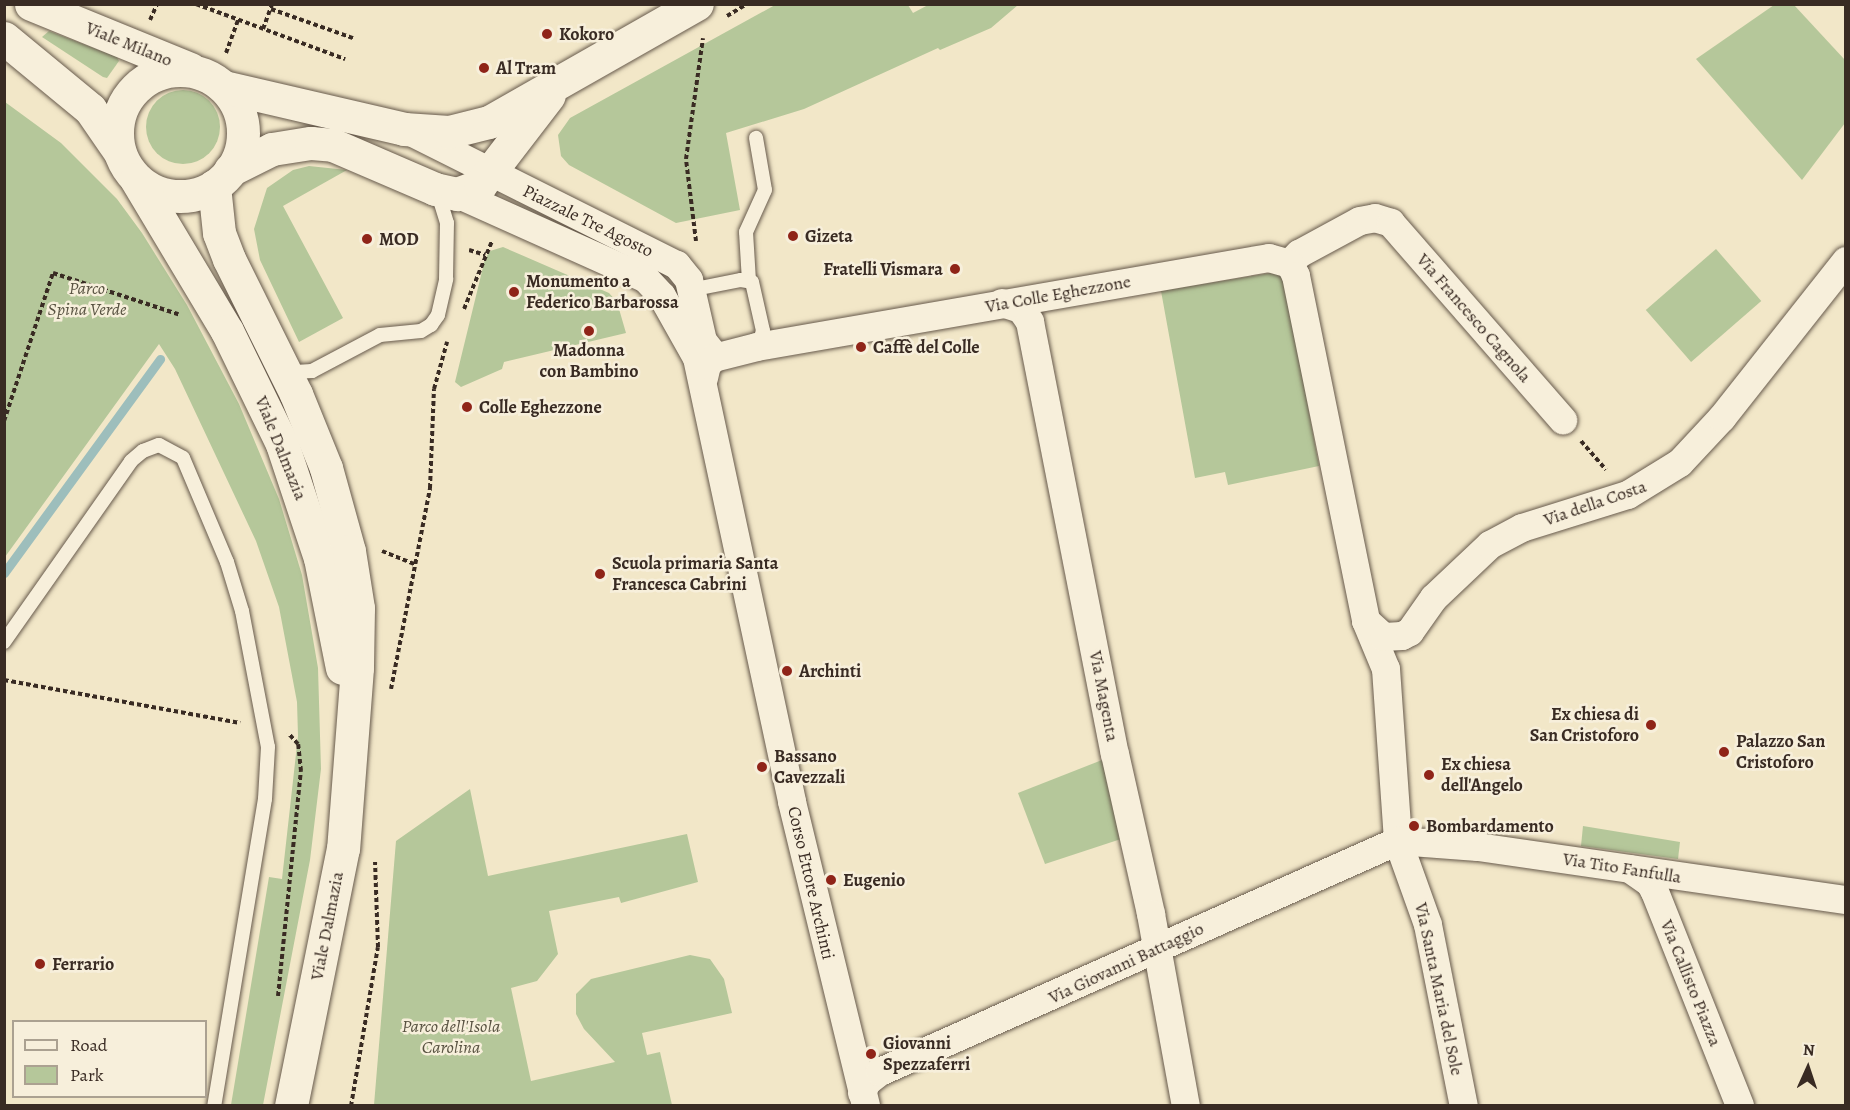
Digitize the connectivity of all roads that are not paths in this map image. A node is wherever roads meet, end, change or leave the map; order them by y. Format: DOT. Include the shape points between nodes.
graph roads {
  1 [pos="31,4"];
  2 [pos="701,16"];
  3 [pos="4,38"];
  4 [pos="195,71"];
  5 [pos="571,77"];
  6 [pos="224,87"];
  7 [pos="528,121"];
  8 [pos="404,129"];
  9 [pos="756,138"];
  10 [pos="119,151"];
  11 [pos="490,172"];
  12 [pos="222,178"];
  13 [pos="136,179"];
  14 [pos="446,192"];
  15 [pos="537,194"];
  16 [pos="1845,261"];
  17 [pos="1290,263"];
  18 [pos="646,279"];
  19 [pos="749,281"];
  20 [pos="699,288"];
  21 [pos="1002,303"];
  22 [pos="757,347"];
  23 [pos="721,355"];
  24 [pos="282,363"];
  25 [pos="704,378"];
  26 [pos="1563,420"];
  27 [pos="1366,621"];
  28 [pos="4,642"];
  29 [pos="350,745"];
  30 [pos="1398,841"];
  31 [pos="1630,869"];
  32 [pos="1845,900"];
  33 [pos="1157,949"];
  34 [pos="864,1099"];
  35 [pos="214,1106"];
  36 [pos="291,1106"];
  37 [pos="1186,1106"];
  38 [pos="1464,1106"];
  39 [pos="1740,1106"];
  1 -- 4 [label="street, Viale Milano"];
  2 -- 5 [label="street"];
  3 -- 10 [label="street" via="90,109"];
  4 -- 6 [label="street"];
  4 -- 10 [label="street" via="162,72 134,89 118,118"];
  5 -- 7 [label="street" via="543,100"];
  5 -- 8 [label="street" via="489,122 438,132"];
  6 -- 8 [label="street"];
  6 -- 12 [label="street" via="241,114 244,130 242,146"];
  7 -- 11 [label="street"];
  7 -- 15 [label="street" via="519,143 519,166 522,178"];
  8 -- 11 [label="street, Piazzale Tre Agosto"];
  9 -- 19 [label="lane" via="765,190 746,232"];
  10 -- 13 [label="street"];
  11 -- 14 [label="street" via="480,185"];
  11 -- 15 [label="street, Piazzale Tre Agosto"];
  12 -- 13 [label="street" via="183,196 166,195"];
  12 -- 14 [label="street" via="272,148 333,145"];
  12 -- 24 [label="street, Viale Dalmazia" via="219,233"];
  13 -- 29 [label="street, Viale Dalmazia" via="227,331 298,485 330,598"];
  14 -- 18 [label="street, Piazzale Tre Agosto" via="523,222"];
  14 -- 24 [label="lane" via="446,279 438,315 431,326 421,331 380,335 312,371 295,372"];
  15 -- 20 [label="street, Piazzale Tre Agosto" via="677,265"];
  16 -- 27 [label="street, Via della Costa" via="1722,418 1680,463 1628,495 1522,528 1490,545 1447,584 1402,636 1384,638"];
  17 -- 21 [label="street, Via Colle Eghezzone" via="1269,258"];
  17 -- 26 [label="street, Via Francesco Cagnola" via="1299,254 1360,221 1382,219 1396,228"];
  17 -- 27 [label="street, Via Santa Maria del Sole" via="1296,276"];
  18 -- 20 [label="lane" via="670,291"];
  18 -- 25 [label="street, Piazzale Tre Agosto" via="662,296"];
  19 -- 20 [label="lane"];
  19 -- 22 [label="lane" via="754,287 763,331"];
  20 -- 23 [label="street, Piazzale Tre Agosto" via="707,349"];
  21 -- 22 [label="street, Via Colle Eghezzone"];
  21 -- 33 [label="street, Via Magenta" via="1021,309 1030,322"];
  22 -- 23 [label="street, Via Colle Eghezzone"];
  23 -- 25 [label="street" via="707,365"];
  24 -- 29 [label="street, Viale Dalmazia" via="326,468 355,582 357,668"];
  25 -- 34 [label="street, Corso Ettore Archinti" via="792,802"];
  27 -- 30 [label="street, Via Santa Maria del Sole" via="1388,681"];
  28 -- 35 [label="lane" via="131,461 159,445 183,459 193,474 227,562 265,728 266,790"];
  29 -- 36 [label="street, Viale Dalmazia" via="343,848"];
  30 -- 31 [label="street, Via Tito Fanfulla" via="1478,847"];
  30 -- 33 [label="street, Via Giovanni Battaggio"];
  30 -- 38 [label="street, Via Santa Maria del Sole" via="1428,925"];
  31 -- 32 [label="street, Via Tito Fanfulla"];
  31 -- 39 [label="street, Via Callisto Piazza" via="1650,883 1655,892"];
  33 -- 34 [label="street, Via Giovanni Battaggio" via="880,1072 867,1082"];
  33 -- 37 [label="street, Via Magenta"];
}
